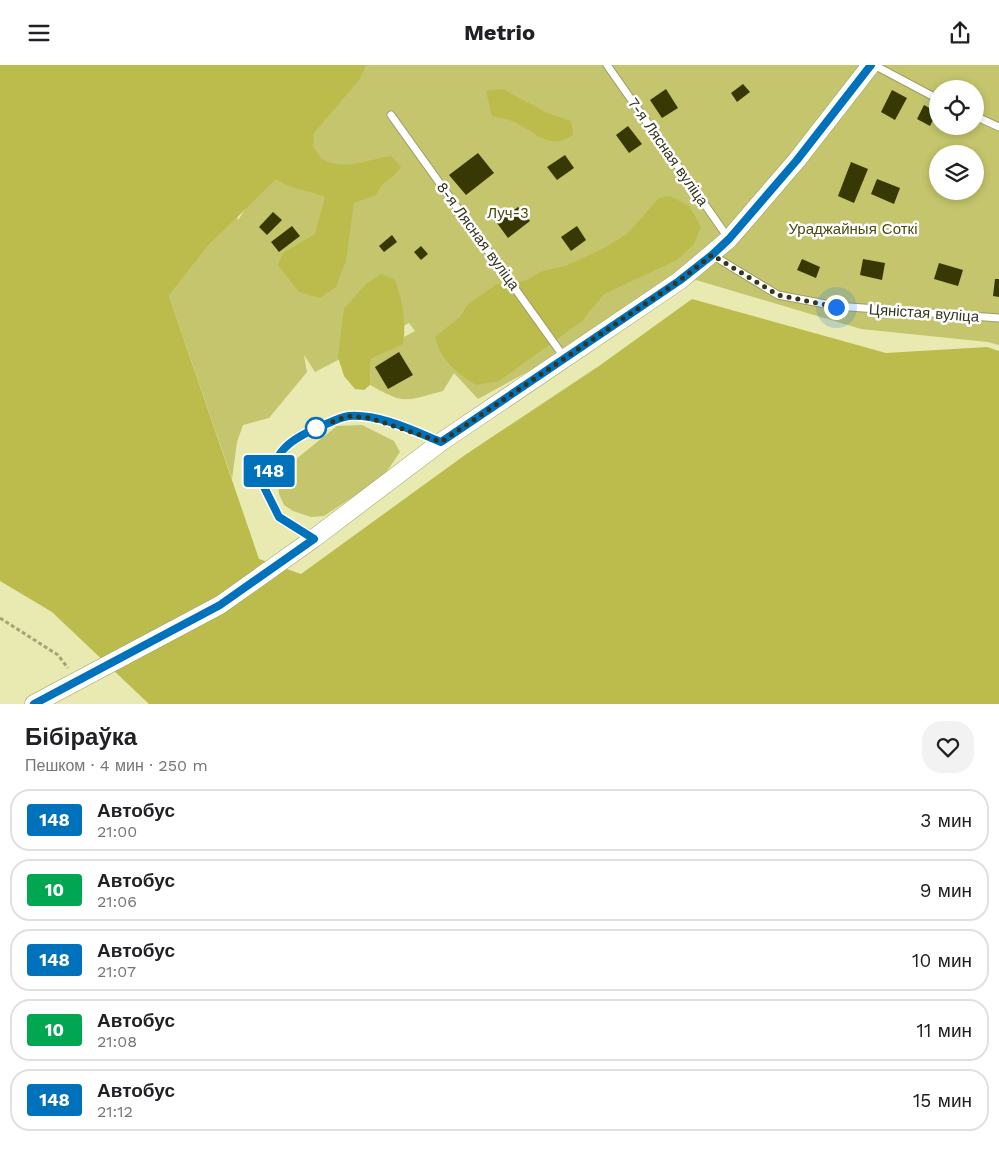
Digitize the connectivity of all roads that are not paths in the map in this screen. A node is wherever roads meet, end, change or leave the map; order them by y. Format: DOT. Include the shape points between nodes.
graph roads {
  1 [pos="606,65"];
  2 [pos="873,65"];
  3 [pos="929,94"];
  4 [pos="391,115"];
  5 [pos="984,120"];
  6 [pos="999,127"];
  7 [pos="729,239"];
  8 [pos="712,255"];
  9 [pos="999,318"];
  10 [pos="564,357"];
  11 [pos="441,442"];
  12 [pos="314,539"];
  13 [pos="34,704"];
  1 -- 7 [label="lane, 7-я Лясная вуліца"];
  2 -- 3 [label="lane"];
  2 -- 7 [label="street"];
  4 -- 10 [label="lane, 8-я Лясная вуліца"];
  5 -- 6 [label="lane"];
  7 -- 8 [label="street"];
  8 -- 9 [label="lane, Цяністая вуліца" via="778,295 836,307"];
  8 -- 10 [label="street" via="679,281"];
  10 -- 11 [label="street"];
  11 -- 12 [label="street"];
  11 -- 12 [label="lane" via="370,418 348,416 305,433 288,444 275,457 263,485 279,517"];
  12 -- 13 [label="street" via="220,605"];
}
